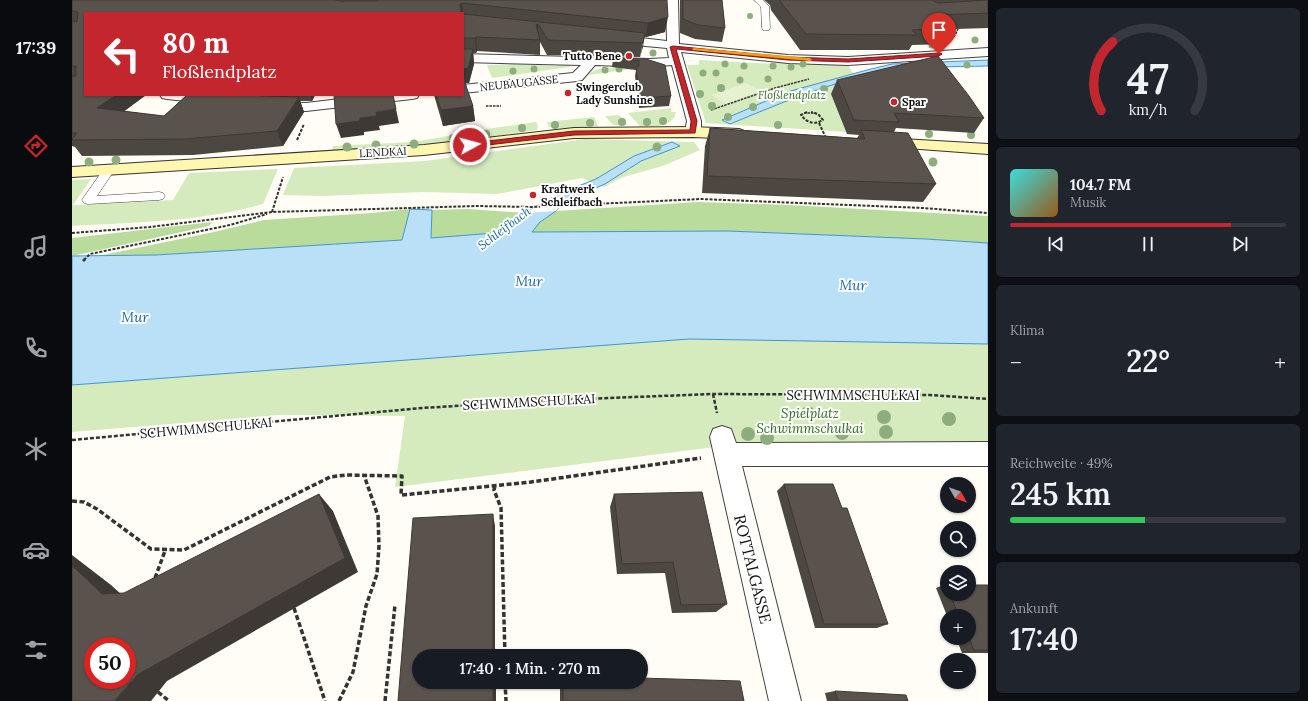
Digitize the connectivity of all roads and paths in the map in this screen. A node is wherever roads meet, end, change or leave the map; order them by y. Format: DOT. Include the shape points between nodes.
graph roads {
  1 [pos="672,0"];
  2 [pos="758,0"];
  3 [pos="766,28"];
  4 [pos="958,29"];
  5 [pos="603,37"];
  6 [pos="954,37"];
  7 [pos="674,51"];
  8 [pos="988,52"];
  9 [pos="464,58"];
  10 [pos="592,61"];
  11 [pos="809,79"];
  12 [pos="464,89"];
  13 [pos="176,96"];
  14 [pos="403,96"];
  15 [pos="224,101"];
  16 [pos="256,104"];
  17 [pos="705,113"];
  18 [pos="305,121"];
  19 [pos="819,123"];
  20 [pos="693,132"];
  21 [pos="751,135"];
  22 [pos="826,139"];
  23 [pos="297,141"];
  24 [pos="867,142"];
  25 [pos="988,149"];
  26 [pos="109,169"];
  27 [pos="72,172"];
  28 [pos="284,173"];
  29 [pos="159,196"];
  30 [pos="272,212"];
  31 [pos="988,213"];
  32 [pos="72,233"];
  33 [pos="83,261"];
  34 [pos="988,399"];
  35 [pos="72,440"];
  36 [pos="724,446"];
  37 [pos="988,454"];
  38 [pos="364,475"];
  39 [pos="495,486"];
  40 [pos="72,501"];
  41 [pos="165,551"];
  42 [pos="153,585"];
  43 [pos="396,605"];
  44 [pos="294,608"];
  45 [pos="504,649"];
  46 [pos="505,689"];
  47 [pos="158,692"];
  48 [pos="169,701"];
  49 [pos="324,701"];
  50 [pos="339,701"];
  51 [pos="385,701"];
  52 [pos="506,701"];
  53 [pos="785,701"];
  1 -- 7 [label="street"];
  2 -- 3 [label="lane" via="765,6"];
  4 -- 6 [label="path"];
  5 -- 7 [label="street"];
  7 -- 8 [label="street" via="848,61"];
  7 -- 10 [label="street" via="649,63"];
  7 -- 20 [label="street" via="694,121"];
  9 -- 10 [label="street"];
  10 -- 12 [label="street, NEUBAUGASSE" via="577,77"];
  11 -- 17 [label="path" via="774,88"];
  13 -- 15 [label="street"];
  14 -- 16 [label="street" via="306,107"];
  18 -- 23 [label="path"];
  19 -- 19 [label="path" via="823,118 818,113 809,111 801,114 806,121"];
  19 -- 22 [label="path"];
  20 -- 21 [label="main road, LENDKAI"];
  20 -- 26 [label="main road, LENDKAI" via="574,133 424,150"];
  24 -- 25 [label="main road"];
  26 -- 27 [label="main road, LENDKAI"];
  26 -- 29 [label="lane" via="88,200"];
  28 -- 30 [label="path"];
  30 -- 31 [label="path" via="477,206 531,208 701,199"];
  30 -- 32 [label="path" via="150,227"];
  30 -- 33 [label="path" via="230,225 90,254"];
  34 -- 35 [label="path, SCHWIMMSCHULKAI" via="930,395 713,394 556,400 422,408"];
  36 -- 37 [label="street"];
  36 -- 39 [label="path" via="531,482"];
  36 -- 53 [label="street, ROTTALGASSE"];
  38 -- 39 [label="path" via="402,476 401,495"];
  38 -- 41 [label="path" via="330,477 184,550"];
  38 -- 50 [label="path" via="378,516 377,574 366,606 353,672"];
  39 -- 45 [label="path" via="500,508"];
  40 -- 41 [label="path" via="84,502 97,509 151,550"];
  41 -- 42 [label="path"];
  43 -- 51 [label="path"];
  44 -- 49 [label="path"];
  46 -- 52 [label="path"];
  47 -- 48 [label="path"];
}
